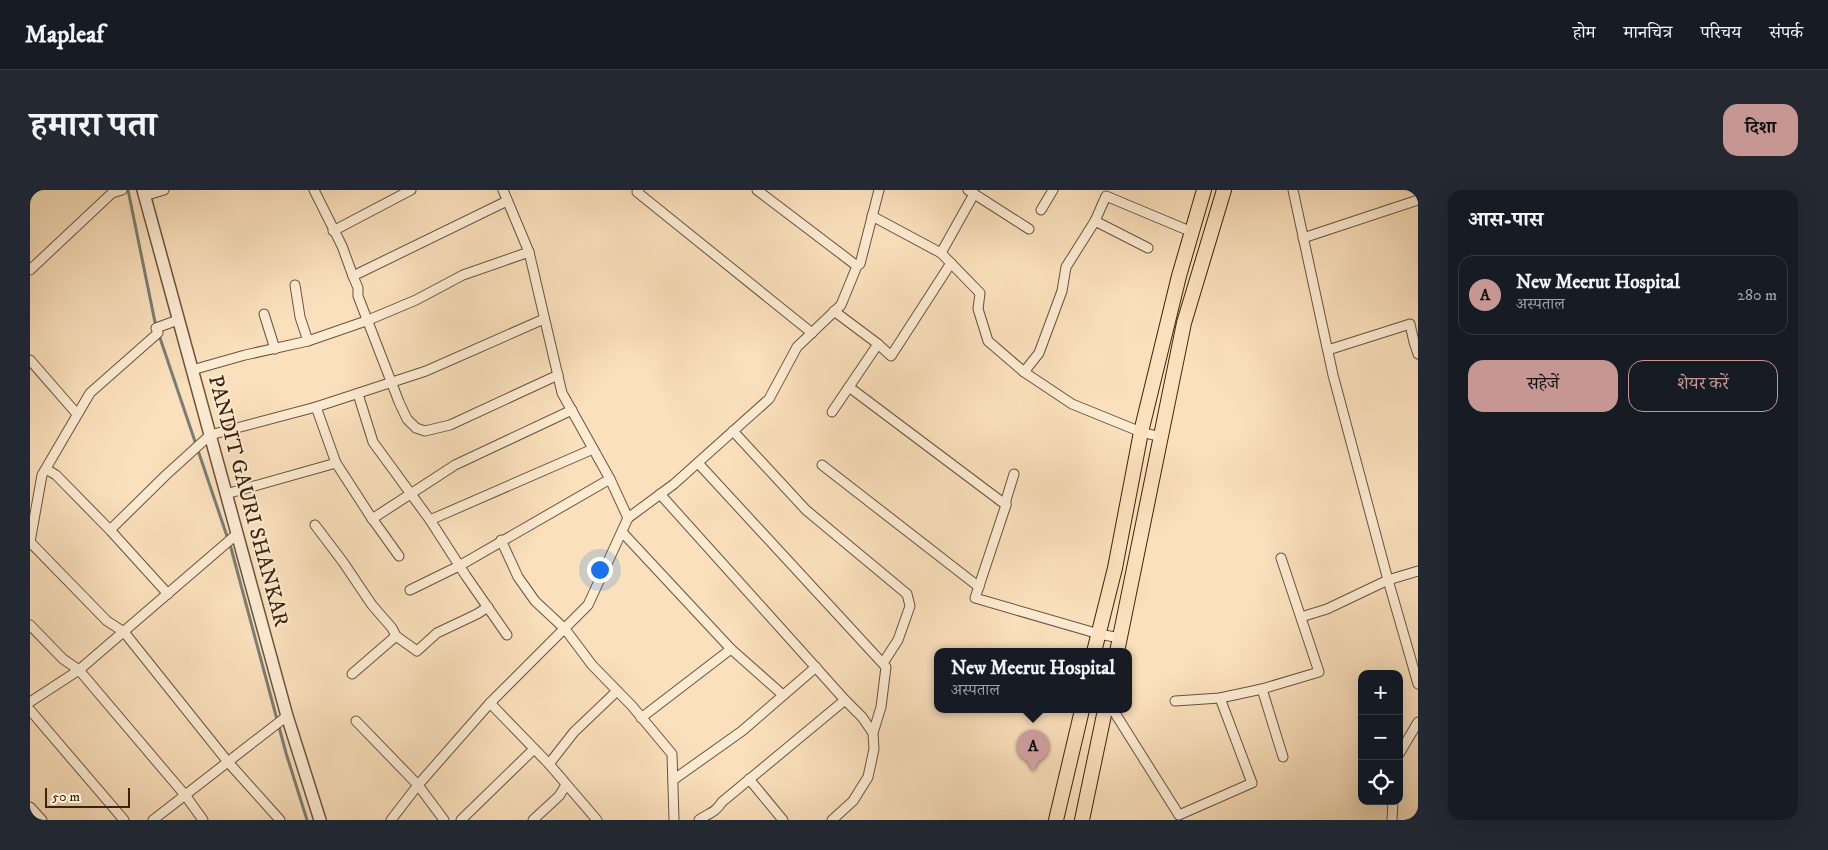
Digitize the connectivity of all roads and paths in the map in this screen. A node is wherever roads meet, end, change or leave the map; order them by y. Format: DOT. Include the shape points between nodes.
graph roads {
  1 [pos="122,190"];
  2 [pos="164,190"];
  3 [pos="314,190"];
  4 [pos="411,190"];
  5 [pos="503,190"];
  6 [pos="639,190"];
  7 [pos="757,190"];
  8 [pos="879,190"];
  9 [pos="1054,190"];
  10 [pos="1204,190"];
  11 [pos="1224,190"];
  12 [pos="1293,190"];
  13 [pos="971,192"];
  14 [pos="144,193"];
  15 [pos="1418,200"];
  16 [pos="507,201"];
  17 [pos="1041,210"];
  18 [pos="872,216"];
  19 [pos="1095,221"];
  20 [pos="1214,223"];
  21 [pos="1194,225"];
  22 [pos="1029,229"];
  23 [pos="333,231"];
  24 [pos="1303,238"];
  25 [pos="1148,248"];
  26 [pos="529,252"];
  27 [pos="941,253"];
  28 [pos="951,263"];
  29 [pos="857,266"];
  30 [pos="30,270"];
  31 [pos="353,276"];
  32 [pos="295,284"];
  33 [pos="834,311"];
  34 [pos="264,314"];
  35 [pos="544,319"];
  36 [pos="178,320"];
  37 [pos="366,320"];
  38 [pos="812,333"];
  39 [pos="308,341"];
  40 [pos="878,344"];
  41 [pos="275,349"];
  42 [pos="1328,350"];
  43 [pos="1418,354"];
  44 [pos="30,360"];
  45 [pos="192,370"];
  46 [pos="1024,372"];
  47 [pos="558,375"];
  48 [pos="391,383"];
  49 [pos="849,387"];
  50 [pos="358,394"];
  51 [pos="316,407"];
  52 [pos="572,410"];
  53 [pos="832,412"];
  54 [pos="78,414"];
  55 [pos="733,431"];
  56 [pos="1142,432"];
  57 [pos="210,435"];
  58 [pos="1161,437"];
  59 [pos="593,449"];
  60 [pos="336,463"];
  61 [pos="698,463"];
  62 [pos="822,465"];
  63 [pos="46,469"];
  64 [pos="1014,474"];
  65 [pos="610,479"];
  66 [pos="226,494"];
  67 [pos="411,494"];
  68 [pos="660,494"];
  69 [pos="1006,505"];
  70 [pos="628,518"];
  71 [pos="372,519"];
  72 [pos="430,520"];
  73 [pos="314,525"];
  74 [pos="110,530"];
  75 [pos="622,532"];
  76 [pos="237,534"];
  77 [pos="501,540"];
  78 [pos="30,542"];
  79 [pos="399,556"];
  80 [pos="1281,558"];
  81 [pos="459,566"];
  82 [pos="1418,571"];
  83 [pos="1388,580"];
  84 [pos="979,587"];
  85 [pos="410,590"];
  86 [pos="168,594"];
  87 [pos="488,607"];
  88 [pos="1301,617"];
  89 [pos="30,626"];
  90 [pos="564,629"];
  91 [pos="124,632"];
  92 [pos="1098,634"];
  93 [pos="508,635"];
  94 [pos="396,636"];
  95 [pos="1120,638"];
  96 [pos="1095,648"];
  97 [pos="1118,648"];
  98 [pos="731,649"];
  99 [pos="1414,652"];
  100 [pos="882,663"];
  101 [pos="816,667"];
  102 [pos="79,670"];
  103 [pos="352,674"];
  104 [pos="1418,684"];
  105 [pos="1262,689"];
  106 [pos="617,691"];
  107 [pos="784,695"];
  108 [pos="1220,698"];
  109 [pos="845,700"];
  110 [pos="1175,701"];
  111 [pos="30,702"];
  112 [pos="490,703"];
  113 [pos="30,710"];
  114 [pos="1081,713"];
  115 [pos="1104,713"];
  116 [pos="1115,713"];
  117 [pos="287,716"];
  118 [pos="641,718"];
  119 [pos="356,721"];
  120 [pos="1418,722"];
  121 [pos="872,733"];
  122 [pos="1403,747"];
  123 [pos="534,749"];
  124 [pos="1283,757"];
  125 [pos="228,762"];
  126 [pos="549,764"];
  127 [pos="673,780"];
  128 [pos="749,780"];
  129 [pos="418,785"];
  130 [pos="566,785"];
  131 [pos="185,795"];
  132 [pos="1393,805"];
  133 [pos="30,807"];
  134 [pos="42,820"];
  135 [pos="124,820"];
  136 [pos="152,820"];
  137 [pos="204,820"];
  138 [pos="280,820"];
  139 [pos="320,820"];
  140 [pos="391,820"];
  141 [pos="444,820"];
  142 [pos="461,820"];
  143 [pos="534,820"];
  144 [pos="597,820"];
  145 [pos="674,820"];
  146 [pos="699,820"];
  147 [pos="783,820"];
  148 [pos="832,820"];
  149 [pos="1056,820"];
  150 [pos="1082,820"];
  151 [pos="1392,820"];
  1 -- 30 [label="street" via="112,193"];
  2 -- 14 [label="street"];
  3 -- 23 [label="street"];
  4 -- 23 [label="street"];
  5 -- 16 [label="street"];
  6 -- 38 [label="street" via="637,192"];
  7 -- 29 [label="street"];
  8 -- 18 [label="street"];
  9 -- 17 [label="street"];
  10 -- 21 [label="main road"];
  11 -- 20 [label="main road"];
  12 -- 24 [label="street"];
  13 -- 22 [label="street"];
  13 -- 27 [label="street"];
  14 -- 36 [label="street, PANDIT GAURI SHANKAR"];
  15 -- 24 [label="street"];
  16 -- 26 [label="street"];
  16 -- 31 [label="street"];
  18 -- 27 [label="street"];
  18 -- 29 [label="street"];
  19 -- 21 [label="street" via="1106,196"];
  19 -- 25 [label="street"];
  19 -- 46 [label="street" via="1066,267 1062,291 1039,354"];
  20 -- 21 [label="main road"];
  20 -- 58 [label="main road" via="1184,323"];
  21 -- 56 [label="main road"];
  23 -- 31 [label="street"];
  24 -- 42 [label="street"];
  26 -- 35 [label="street"];
  26 -- 37 [label="street" via="463,275 416,300"];
  27 -- 28 [label="street"];
  28 -- 40 [label="street" via="891,356"];
  28 -- 46 [label="street" via="980,293 978,309 988,340"];
  29 -- 33 [label="street" via="841,305"];
  31 -- 37 [label="street"];
  32 -- 39 [label="street"];
  33 -- 38 [label="street"];
  33 -- 40 [label="street"];
  34 -- 41 [label="street"];
  35 -- 47 [label="street"];
  35 -- 48 [label="street"];
  36 -- 45 [label="street, PANDIT GAURI SHANKAR"];
  36 -- 54 [label="street" via="156,328 158,333 90,392"];
  37 -- 39 [label="street"];
  37 -- 48 [label="street"];
  38 -- 55 [label="street" via="797,347 769,399"];
  39 -- 41 [label="street"];
  40 -- 49 [label="street"];
  41 -- 45 [label="street"];
  42 -- 43 [label="street" via="1410,324"];
  42 -- 83 [label="street"];
  44 -- 54 [label="street"];
  45 -- 57 [label="street, PANDIT GAURI SHANKAR"];
  46 -- 56 [label="street" via="1072,404"];
  47 -- 48 [label="street" via="450,425 425,431 407,419"];
  47 -- 52 [label="street" via="562,393"];
  48 -- 50 [label="street"];
  49 -- 53 [label="street"];
  49 -- 69 [label="street"];
  50 -- 51 [label="street"];
  50 -- 67 [label="street" via="373,442"];
  51 -- 57 [label="street"];
  51 -- 60 [label="street"];
  52 -- 59 [label="street"];
  52 -- 67 [label="street" via="455,465"];
  54 -- 63 [label="street"];
  55 -- 61 [label="street"];
  55 -- 100 [label="street" via="806,510 907,594 910,606 898,640"];
  56 -- 58 [label="street"];
  56 -- 92 [label="main road" via="1115,568"];
  57 -- 66 [label="street, PANDIT GAURI SHANKAR"];
  57 -- 74 [label="street"];
  58 -- 95 [label="main road"];
  59 -- 65 [label="street"];
  59 -- 72 [label="street"];
  60 -- 66 [label="street"];
  60 -- 71 [label="street"];
  61 -- 68 [label="street"];
  61 -- 100 [label="street"];
  62 -- 84 [label="street"];
  63 -- 74 [label="street"];
  63 -- 78 [label="street" via="42,475"];
  64 -- 69 [label="street"];
  65 -- 70 [label="street"];
  65 -- 77 [label="street"];
  66 -- 76 [label="street, PANDIT GAURI SHANKAR"];
  67 -- 71 [label="street"];
  67 -- 72 [label="street"];
  68 -- 70 [label="street"];
  68 -- 101 [label="street"];
  69 -- 84 [label="street"];
  70 -- 75 [label="street"];
  71 -- 79 [label="street"];
  72 -- 81 [label="street"];
  73 -- 94 [label="street"];
  74 -- 86 [label="street"];
  75 -- 90 [label="street" via="588,605"];
  75 -- 98 [label="street"];
  76 -- 86 [label="street"];
  76 -- 117 [label="street, PANDIT GAURI SHANKAR"];
  77 -- 81 [label="street"];
  77 -- 90 [label="street" via="518,577 535,601"];
  78 -- 91 [label="street" via="107,620"];
  80 -- 88 [label="street"];
  81 -- 85 [label="street"];
  81 -- 87 [label="street"];
  82 -- 83 [label="street"];
  83 -- 88 [label="street" via="1327,609"];
  83 -- 99 [label="street"];
  84 -- 92 [label="street" via="975,598"];
  86 -- 91 [label="street"];
  87 -- 93 [label="street"];
  87 -- 94 [label="street" via="437,633 416,652"];
  88 -- 105 [label="street" via="1319,672"];
  89 -- 102 [label="street" via="63,659"];
  90 -- 106 [label="street"];
  90 -- 112 [label="street"];
  91 -- 102 [label="street"];
  91 -- 125 [label="street"];
  92 -- 95 [label="street"];
  92 -- 96 [label="main road"];
  94 -- 103 [label="street"];
  95 -- 97 [label="main road"];
  98 -- 107 [label="street"];
  98 -- 118 [label="street"];
  99 -- 104 [label="street"];
  100 -- 121 [label="street" via="886,668 884,687"];
  101 -- 107 [label="street"];
  101 -- 109 [label="street"];
  102 -- 111 [label="street"];
  102 -- 131 [label="street"];
  105 -- 108 [label="street"];
  105 -- 124 [label="street"];
  106 -- 118 [label="street"];
  106 -- 126 [label="street" via="574,732"];
  107 -- 127 [label="street" via="742,731"];
  108 -- 110 [label="street"];
  108 -- 116 [label="street" via="1252,784 1179,815"];
  109 -- 121 [label="street"];
  109 -- 128 [label="street"];
  112 -- 123 [label="street"];
  112 -- 129 [label="street"];
  113 -- 135 [label="street"];
  114 -- 149 [label="main road"];
  115 -- 150 [label="main road"];
  117 -- 125 [label="street"];
  117 -- 139 [label="street, PANDIT GAURI SHANKAR"];
  118 -- 127 [label="street" via="672,754"];
  119 -- 129 [label="street"];
  120 -- 122 [label="street"];
  121 -- 148 [label="street" via="874,749 868,777 853,801"];
  123 -- 126 [label="street"];
  123 -- 142 [label="street"];
  125 -- 131 [label="street"];
  125 -- 138 [label="street"];
  126 -- 130 [label="street"];
  127 -- 145 [label="street"];
  128 -- 146 [label="street" via="715,812"];
  128 -- 147 [label="street"];
  129 -- 140 [label="street"];
  129 -- 141 [label="street"];
  130 -- 143 [label="street"];
  130 -- 144 [label="street"];
  131 -- 136 [label="street"];
  131 -- 137 [label="street"];
  132 -- 151 [label="street"];
  133 -- 134 [label="street"];
}
